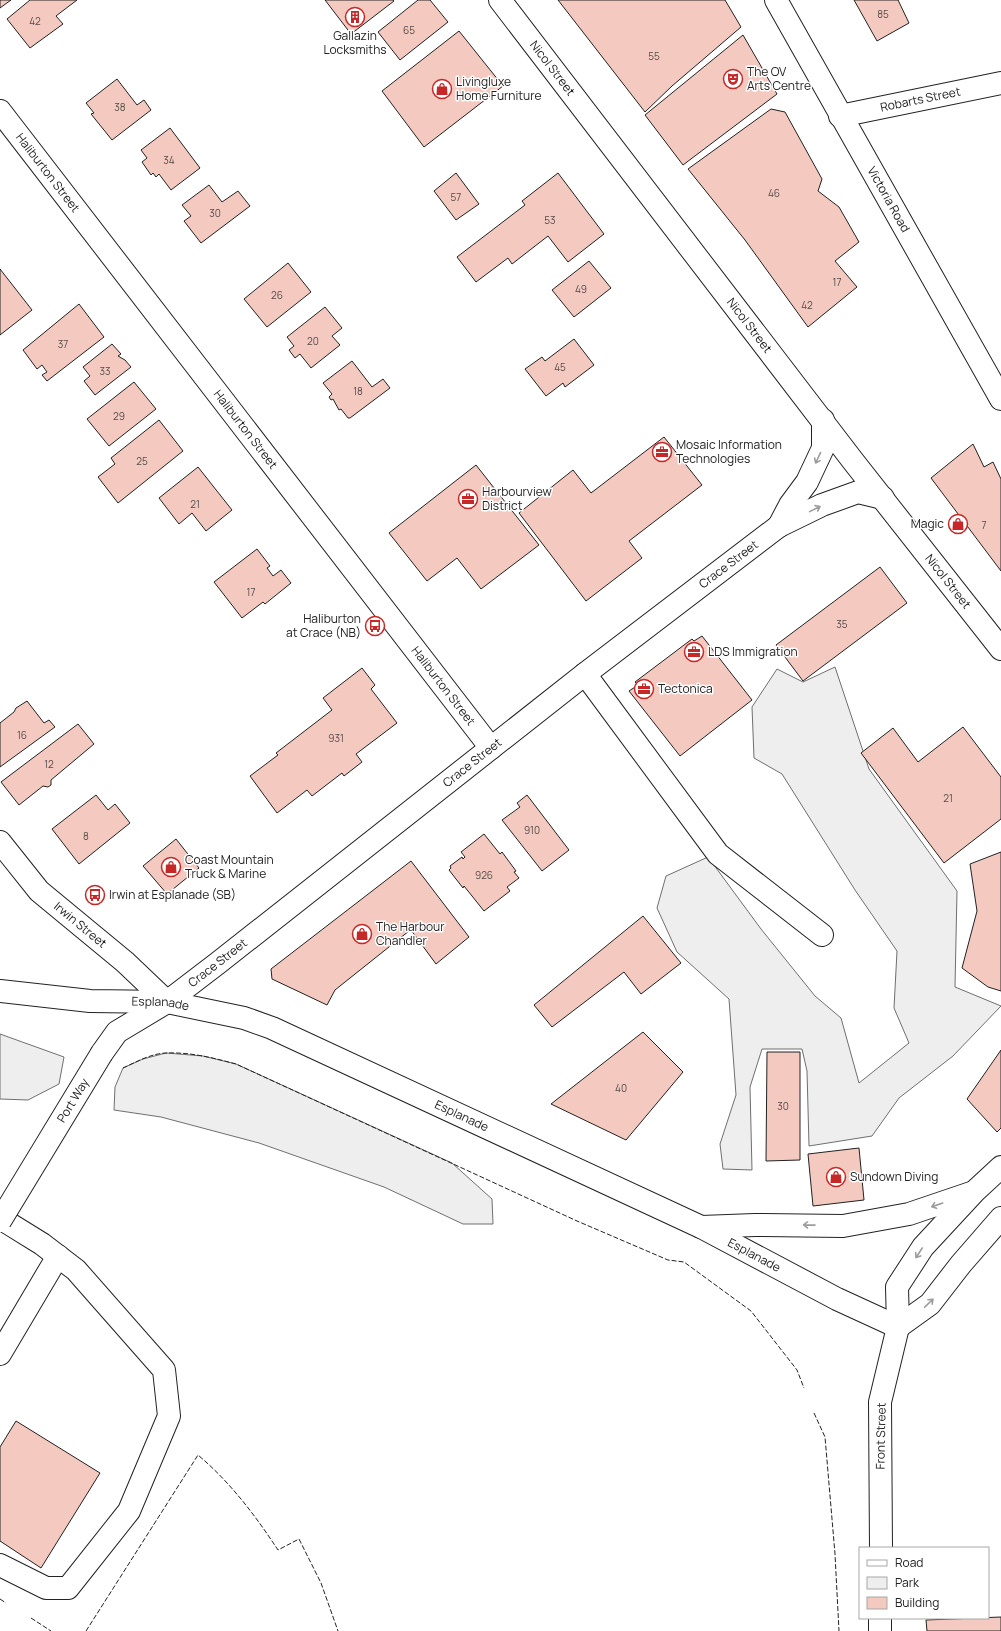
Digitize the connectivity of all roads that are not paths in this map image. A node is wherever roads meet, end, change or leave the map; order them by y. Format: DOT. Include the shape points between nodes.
graph roads {
  1 [pos="500,0"];
  2 [pos="776,0"];
  3 [pos="1001,83"];
  4 [pos="0,110"];
  5 [pos="840,116"];
  6 [pos="1001,399"];
  7 [pos="823,420"];
  8 [pos="883,498"];
  9 [pos="780,526"];
  10 [pos="1001,649"];
  11 [pos="585,674"];
  12 [pos="491,748"];
  13 [pos="0,842"];
  14 [pos="822,934"];
  15 [pos="0,991"];
  16 [pos="167,1002"];
  17 [pos="1001,1167"];
  18 [pos="974,1192"];
  19 [pos="1001,1218"];
  20 [pos="0,1220"];
  21 [pos="701,1227"];
  22 [pos="58,1256"];
  23 [pos="898,1327"];
  24 [pos="0,1354"];
  25 [pos="881,1547"];
  26 [pos="0,1565"];
  27 [pos="880,1619"];
  28 [pos="880,1631"];
  1 -- 7 [label="main road, Nicol Street"];
  2 -- 5 [label="main road, Victoria Road"];
  3 -- 5 [label="main road, Robarts Street"];
  4 -- 12 [label="main road, Haliburton Street"];
  5 -- 6 [label="main road, Victoria Road"];
  7 -- 8 [label="main road, Nicol Street"];
  7 -- 9 [label="main road, one-way" via="823,448 807,482 790,505"];
  9 -- 8 [label="main road, Crace Street, one-way" via="822,505 858,492"];
  8 -- 10 [label="main road, Nicol Street"];
  9 -- 11 [label="main road, Crace Street"];
  11 -- 12 [label="main road, Crace Street"];
  11 -- 14 [label="main road" via="718,854"];
  12 -- 16 [label="main road, Crace Street"];
  13 -- 16 [label="main road, Irwin Street" via="39,891 125,962"];
  15 -- 16 [label="main road, Esplanade" via="90,1001"];
  16 -- 20 [label="main road, Port Way, bridge" via="117,1032"];
  16 -- 21 [label="main road, Esplanade" via="244,1018 272,1028"];
  17 -- 18 [label="main road"];
  18 -- 21 [label="main road, one-way" via="909,1214 843,1226"];
  18 -- 23 [label="main road, one-way" via="923,1247 897,1287"];
  23 -- 19 [label="main road, one-way" via="930,1304"];
  20 -- 22 [label="main road"];
  21 -- 23 [label="main road, Esplanade" via="837,1299"];
  22 -- 24 [label="main road"];
  22 -- 26 [label="main road" via="76,1270 164,1370 169,1416 129,1511 68,1588 46,1588"];
  23 -- 25 [label="main road, Front Street" via="880,1402"];
  27 -- 28 [label="main road"];
}
